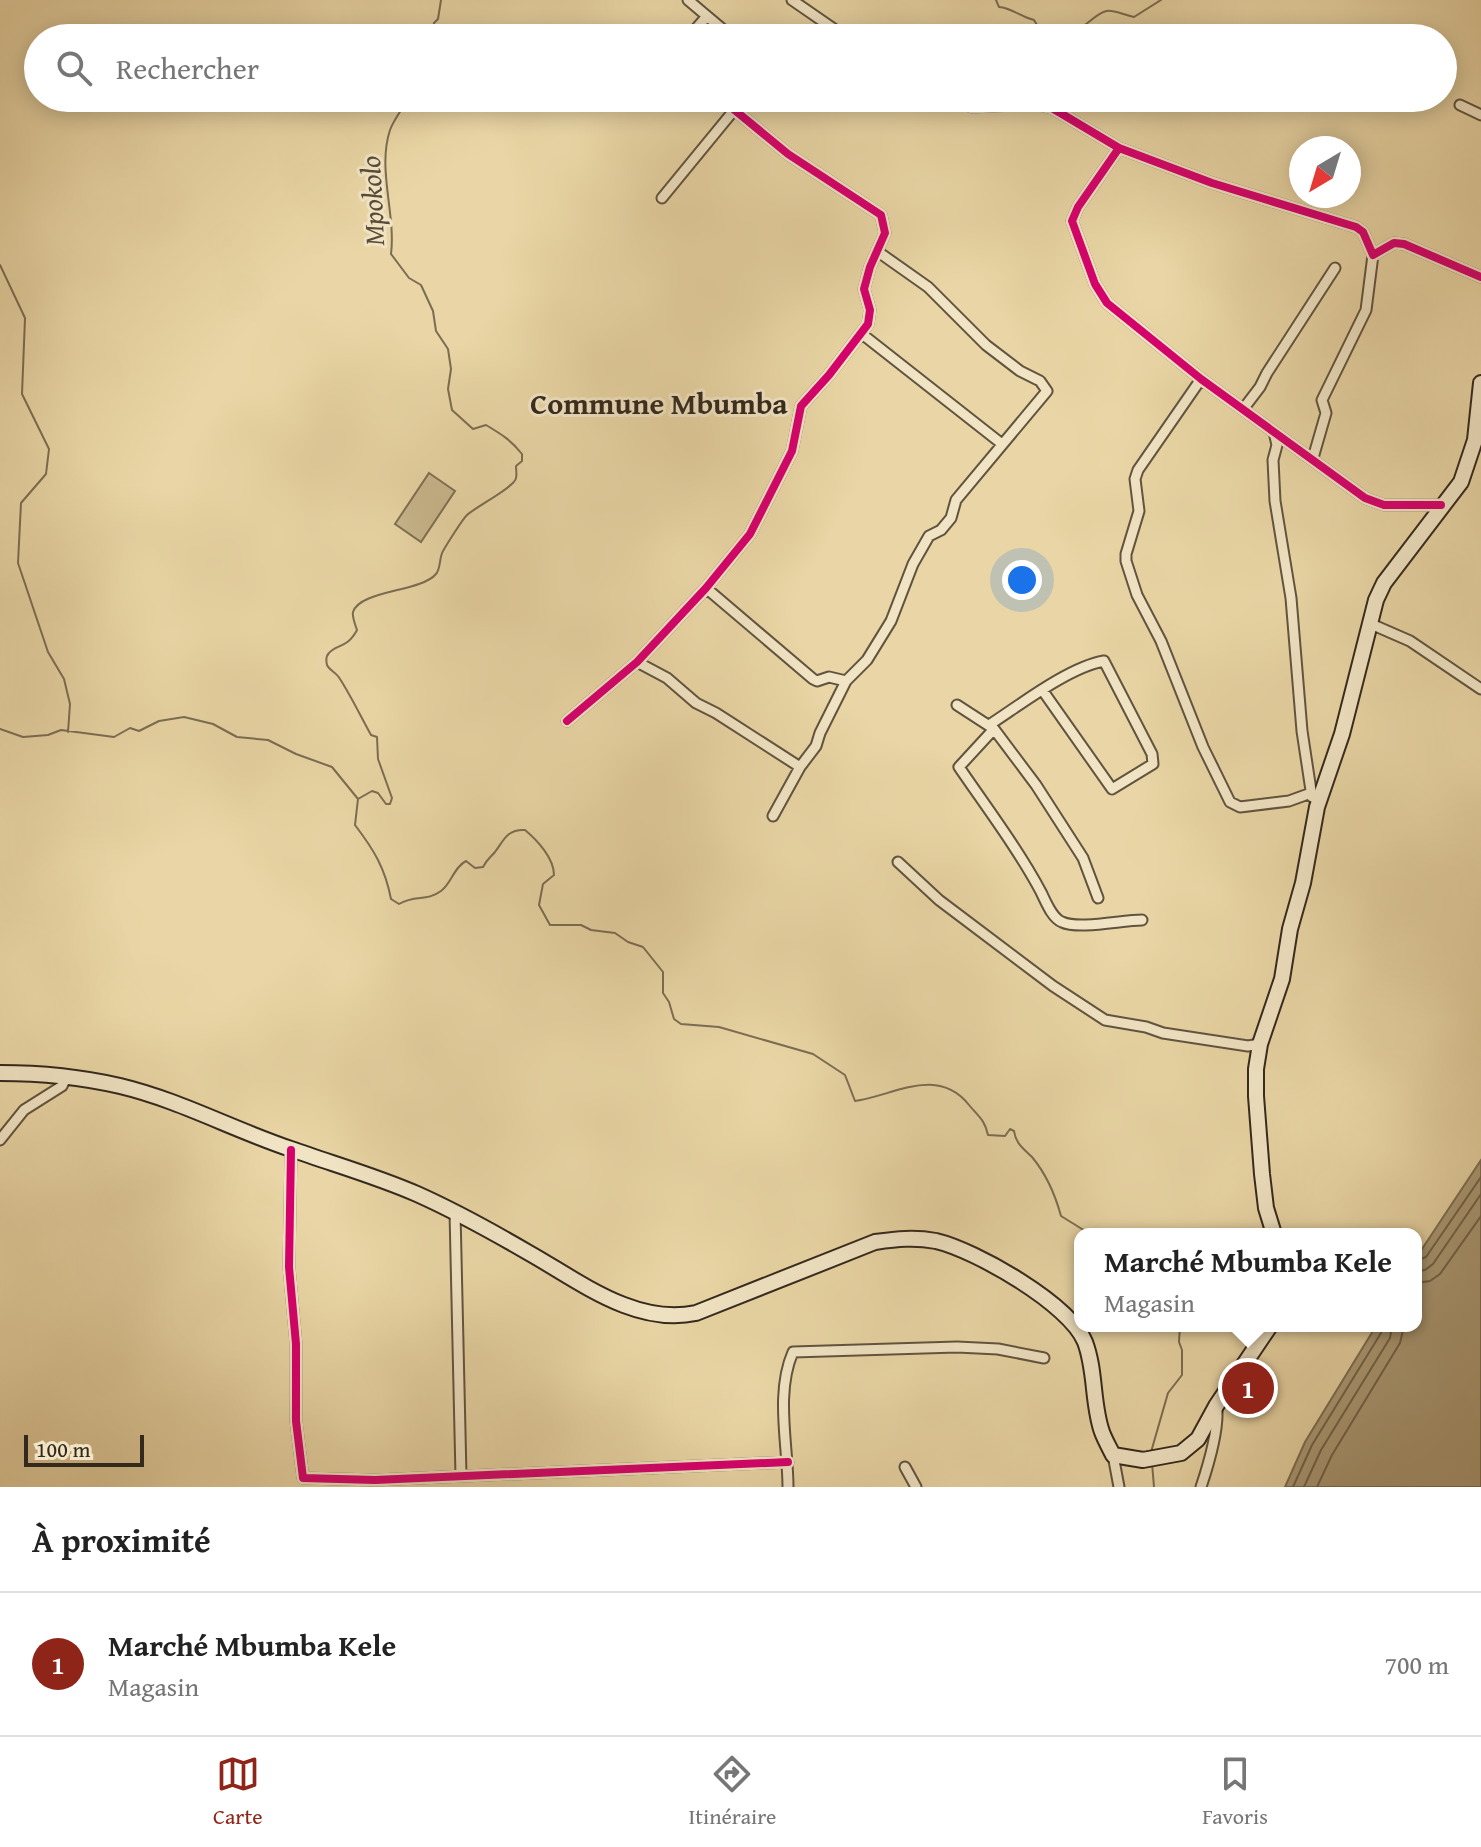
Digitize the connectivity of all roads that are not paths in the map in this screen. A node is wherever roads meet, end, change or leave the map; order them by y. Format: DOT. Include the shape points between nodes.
graph roads {
  1 [pos="688,0"];
  2 [pos="792,0"];
  3 [pos="707,16"];
  4 [pos="700,24"];
  5 [pos="716,24"];
  6 [pos="827,24"];
  7 [pos="1460,105"];
  8 [pos="734,112"];
  9 [pos="736,112"];
  10 [pos="1059,112"];
  11 [pos="1481,115"];
  12 [pos="1119,148"];
  13 [pos="662,198"];
  14 [pos="877,251"];
  15 [pos="1373,255"];
  16 [pos="1335,268"];
  17 [pos="1481,277"];
  18 [pos="862,334"];
  19 [pos="1201,379"];
  20 [pos="1481,383"];
  21 [pos="1244,408"];
  22 [pos="1274,432"];
  23 [pos="1002,444"];
  24 [pos="1313,458"];
  25 [pos="1441,505"];
  26 [pos="706,588"];
  27 [pos="1371,624"];
  28 [pos="637,662"];
  29 [pos="846,681"];
  30 [pos="1481,689"];
  31 [pos="1043,691"];
  32 [pos="957,705"];
  33 [pos="567,721"];
  34 [pos="992,727"];
  35 [pos="800,767"];
  36 [pos="1314,800"];
  37 [pos="773,816"];
  38 [pos="898,862"];
  39 [pos="1098,898"];
  40 [pos="1142,920"];
  41 [pos="1260,1044"];
  42 [pos="0,1073"];
  43 [pos="67,1076"];
  44 [pos="0,1140"];
  45 [pos="291,1150"];
  46 [pos="455,1212"];
  47 [pos="1272,1228"];
  48 [pos="1074,1326"];
  49 [pos="1078,1332"];
  50 [pos="1266,1332"];
  51 [pos="1044,1358"];
  52 [pos="1216,1406"];
  53 [pos="1113,1455"];
  54 [pos="788,1462"];
  55 [pos="905,1467"];
  56 [pos="461,1476"];
  57 [pos="788,1487"];
  58 [pos="916,1487"];
  59 [pos="1119,1487"];
  60 [pos="1201,1487"];
  1 -- 3 [label="street"];
  2 -- 6 [label="street"];
  3 -- 4 [label="street"];
  3 -- 5 [label="street"];
  7 -- 11 [label="street"];
  8 -- 13 [label="street"];
  9 -- 14 [label="street" via="788,154 881,215 885,233"];
  10 -- 12 [label="street"];
  12 -- 15 [label="street" via="1356,227"];
  12 -- 19 [label="street" via="1078,207 1073,227 1107,303"];
  14 -- 18 [label="street" via="864,289 870,310"];
  14 -- 23 [label="street" via="928,287 986,345 1044,385 1047,391 1041,401"];
  15 -- 17 [label="street" via="1394,243 1404,244"];
  15 -- 24 [label="street" via="1366,310 1322,400 1326,413"];
  16 -- 21 [label="street"];
  18 -- 23 [label="street"];
  18 -- 26 [label="street" via="801,406 792,451 776,485 750,534"];
  19 -- 21 [label="street"];
  19 -- 36 [label="street" via="1138,470 1139,511 1126,561 1230,802 1240,807"];
  20 -- 25 [label="main road" via="1472,455 1461,482"];
  21 -- 22 [label="street"];
  22 -- 24 [label="street"];
  22 -- 36 [label="street" via="1275,501"];
  23 -- 29 [label="street" via="956,500 951,518 929,536 878,644"];
  24 -- 25 [label="street" via="1365,498 1384,505"];
  25 -- 27 [label="main road" via="1384,583"];
  26 -- 28 [label="street"];
  26 -- 29 [label="street" via="813,679"];
  27 -- 30 [label="street" via="1410,641"];
  27 -- 36 [label="main road" via="1342,734"];
  28 -- 33 [label="street"];
  28 -- 35 [label="street"];
  29 -- 35 [label="street" via="816,746"];
  31 -- 31 [label="street" via="1088,664 1104,661 1153,764 1112,789"];
  31 -- 34 [label="street"];
  32 -- 34 [label="street"];
  34 -- 39 [label="street" via="1056,814 1083,858"];
  34 -- 40 [label="street" via="986,741 959,767 1051,911 1060,922 1082,926"];
  35 -- 37 [label="street"];
  36 -- 41 [label="main road" via="1282,979"];
  38 -- 41 [label="street" via="939,900 1105,1020"];
  41 -- 47 [label="main road" via="1260,1149"];
  42 -- 43 [label="main road"];
  43 -- 44 [label="street" via="62,1086 24,1110"];
  43 -- 45 [label="main road" via="153,1096"];
  45 -- 46 [label="main road" via="351,1168"];
  45 -- 56 [label="street" via="289,1267 301,1476"];
  46 -- 48 [label="main road" via="604,1298 643,1310 685,1316 875,1242 906,1237 939,1242 981,1259 1025,1284"];
  46 -- 56 [label="street"];
  49 -- 53 [label="main road" via="1092,1368 1101,1431"];
  50 -- 52 [label="main road"];
  51 -- 54 [label="street" via="957,1347 797,1350 790,1358 781,1420"];
  52 -- 53 [label="main road" via="1198,1439 1181,1453 1143,1460"];
  52 -- 60 [label="street" via="1217,1426"];
  53 -- 59 [label="street"];
  54 -- 56 [label="street"];
  54 -- 57 [label="street"];
  55 -- 58 [label="street"];
}
